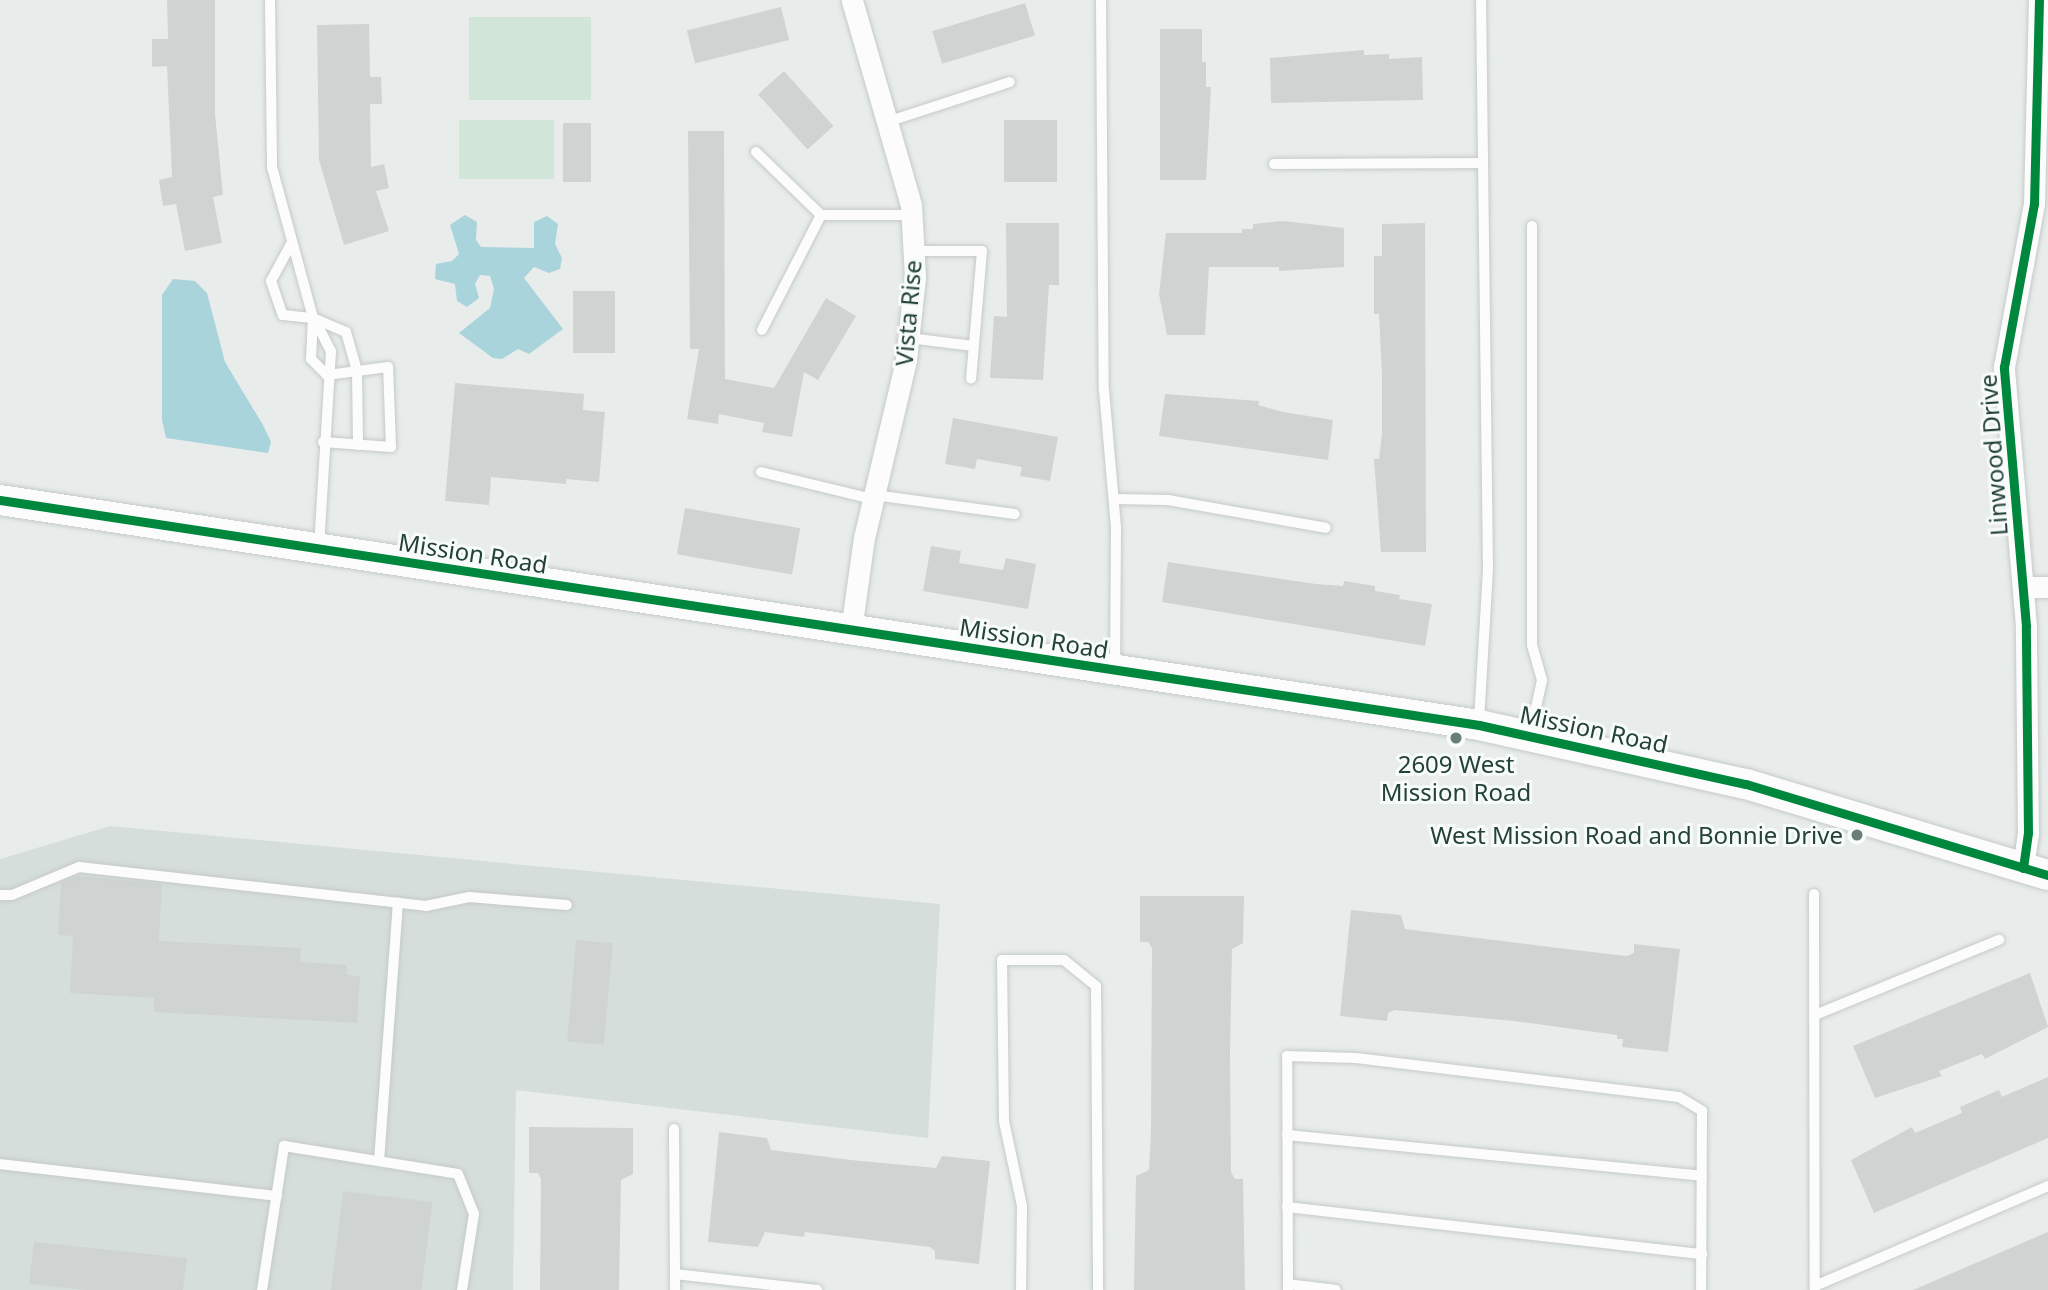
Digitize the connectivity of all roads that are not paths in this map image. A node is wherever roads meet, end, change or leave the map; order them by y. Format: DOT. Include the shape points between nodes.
graph roads {
  1 [pos="270,0"];
  2 [pos="852,0"];
  3 [pos="1101,0"];
  4 [pos="1481,0"];
  5 [pos="2039,0"];
  6 [pos="1010,82"];
  7 [pos="887,122"];
  8 [pos="2043,149"];
  9 [pos="756,152"];
  10 [pos="1483,163"];
  11 [pos="1274,164"];
  12 [pos="821,215"];
  13 [pos="911,215"];
  14 [pos="1532,226"];
  15 [pos="291,244"];
  16 [pos="914,251"];
  17 [pos="313,318"];
  18 [pos="762,330"];
  19 [pos="909,338"];
  20 [pos="974,346"];
  21 [pos="357,371"];
  22 [pos="327,375"];
  23 [pos="971,379"];
  24 [pos="323,442"];
  25 [pos="358,445"];
  26 [pos="761,472"];
  27 [pos="874,497"];
  28 [pos="1114,499"];
  29 [pos="0,500"];
  30 [pos="1014,514"];
  31 [pos="1326,528"];
  32 [pos="318,548"];
  33 [pos="2023,587"];
  34 [pos="2048,587"];
  35 [pos="851,630"];
  36 [pos="1115,670"];
  37 [pos="1479,725"];
  38 [pos="1530,735"];
  39 [pos="2036,872"];
  40 [pos="1814,894"];
  41 [pos="0,895"];
  42 [pos="398,903"];
  43 [pos="567,905"];
  44 [pos="1999,940"];
  45 [pos="1815,1015"];
  46 [pos="674,1129"];
  47 [pos="1287,1135"];
  48 [pos="380,1161"];
  49 [pos="0,1164"];
  50 [pos="1702,1177"];
  51 [pos="2048,1186"];
  52 [pos="277,1196"];
  53 [pos="1287,1207"];
  54 [pos="1702,1254"];
  55 [pos="675,1274"];
  56 [pos="754,1286"];
  57 [pos="1288,1287"];
  58 [pos="1815,1288"];
  59 [pos="262,1290"];
  60 [pos="462,1290"];
  61 [pos="675,1290"];
  62 [pos="817,1290"];
  63 [pos="1021,1290"];
  64 [pos="1098,1290"];
  65 [pos="1336,1290"];
  66 [pos="1702,1290"];
  1 -- 15 [label="lane" via="272,167"];
  2 -- 7 [label="street, Vista Rise"];
  3 -- 28 [label="lane" via="1104,390"];
  4 -- 10 [label="lane"];
  5 -- 8 [label="street, Linwood Drive"];
  6 -- 7 [label="lane"];
  7 -- 13 [label="street, Vista Rise"];
  8 -- 33 [label="street, Linwood Drive" via="2004,368"];
  9 -- 12 [label="lane"];
  10 -- 11 [label="lane"];
  10 -- 37 [label="lane" via="1488,569"];
  12 -- 13 [label="lane"];
  12 -- 18 [label="lane"];
  13 -- 16 [label="street, Vista Rise"];
  14 -- 38 [label="lane" via="1532,645 1542,680"];
  15 -- 17 [label="lane"];
  15 -- 17 [label="lane" via="271,281 283,315"];
  16 -- 19 [label="street, Vista Rise"];
  16 -- 20 [label="lane" via="982,251"];
  17 -- 21 [label="lane" via="346,332"];
  17 -- 22 [label="lane" via="331,351"];
  17 -- 22 [label="lane" via="311,359"];
  19 -- 20 [label="lane"];
  19 -- 27 [label="street, Vista Rise"];
  20 -- 23 [label="lane"];
  21 -- 22 [label="lane"];
  21 -- 25 [label="lane"];
  21 -- 25 [label="lane" via="388,367 391,447"];
  22 -- 24 [label="lane"];
  24 -- 25 [label="lane"];
  24 -- 32 [label="lane"];
  26 -- 27 [label="lane"];
  27 -- 30 [label="lane"];
  27 -- 35 [label="street, Vista Rise"];
  28 -- 31 [label="lane" via="1168,500"];
  28 -- 36 [label="lane"];
  29 -- 32 [label="street, Mission Road"];
  32 -- 35 [label="street, Mission Road"];
  33 -- 34 [label="street"];
  33 -- 39 [label="street, Linwood Drive" via="2028,833"];
  35 -- 36 [label="street, Mission Road"];
  36 -- 37 [label="street, Mission Road"];
  37 -- 38 [label="street, Mission Road"];
  38 -- 39 [label="street, Mission Road" via="1746,784"];
  40 -- 45 [label="lane"];
  41 -- 42 [label="lane" via="12,895 79,867"];
  42 -- 43 [label="lane" via="426,906 469,897"];
  42 -- 48 [label="lane"];
  44 -- 45 [label="lane"];
  45 -- 58 [label="lane"];
  46 -- 55 [label="lane"];
  47 -- 50 [label="lane"];
  47 -- 50 [label="lane" via="1287,1056 1356,1058 1679,1097 1702,1111"];
  47 -- 53 [label="lane"];
  48 -- 52 [label="lane" via="284,1146"];
  48 -- 60 [label="lane" via="458,1174 474,1214"];
  49 -- 52 [label="lane"];
  50 -- 54 [label="lane"];
  51 -- 58 [label="lane"];
  52 -- 59 [label="lane"];
  53 -- 54 [label="lane"];
  53 -- 57 [label="lane"];
  54 -- 66 [label="lane"];
  55 -- 56 [label="lane"];
  55 -- 61 [label="lane"];
  56 -- 62 [label="lane"];
  57 -- 65 [label="lane"];
  63 -- 64 [label="lane" via="1021,1206 1004,1121 1002,960 1064,960 1096,986"];
}
